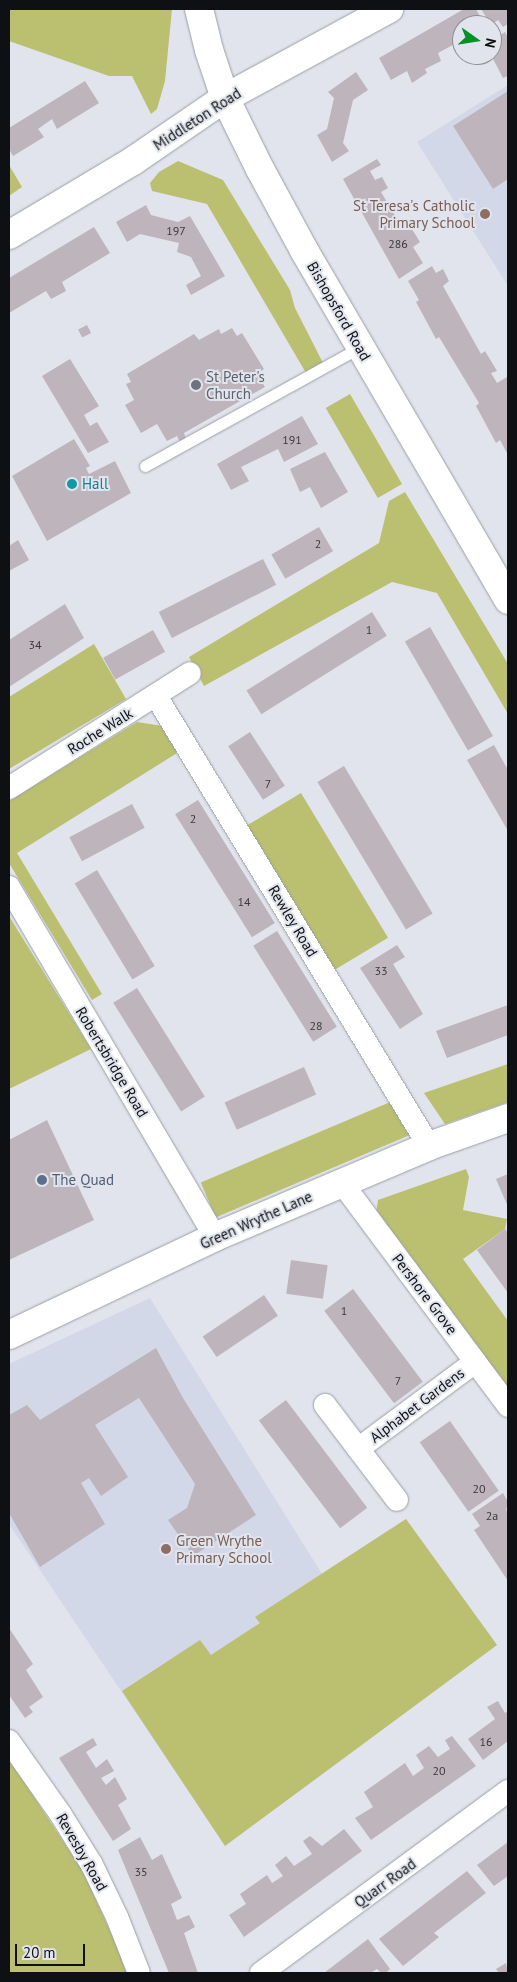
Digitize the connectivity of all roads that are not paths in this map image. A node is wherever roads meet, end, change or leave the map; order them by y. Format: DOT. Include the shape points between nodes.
graph roads {
  1 [pos="199,9"];
  2 [pos="389,9"];
  3 [pos="225,98"];
  4 [pos="9,235"];
  5 [pos="361,347"];
  6 [pos="145,466"];
  7 [pos="508,600"];
  8 [pos="190,673"];
  9 [pos="156,696"];
  10 [pos="9,788"];
  11 [pos="9,887"];
  12 [pos="508,1118"];
  13 [pos="429,1146"];
  14 [pos="342,1183"];
  15 [pos="215,1237"];
  16 [pos="9,1335"];
  17 [pos="476,1362"];
  18 [pos="326,1405"];
  19 [pos="508,1406"];
  20 [pos="358,1449"];
  21 [pos="397,1500"];
  22 [pos="9,1740"];
  23 [pos="508,1791"];
  24 [pos="139,1973"];
  25 [pos="260,1973"];
  1 -- 3 [label="street, Bishopsford Road"];
  2 -- 3 [label="street, Middleton Road"];
  3 -- 4 [label="street, Middleton Road" via="133,161"];
  3 -- 5 [label="street, Bishopsford Road" via="278,202"];
  5 -- 6 [label="lane"];
  5 -- 7 [label="street, Bishopsford Road"];
  8 -- 9 [label="street, Roche Walk"];
  9 -- 10 [label="street, Roche Walk"];
  9 -- 13 [label="street, Rewley Road"];
  11 -- 15 [label="street, Robertsbridge Road"];
  12 -- 13 [label="street, Green Wrythe Lane"];
  13 -- 14 [label="street, Green Wrythe Lane"];
  14 -- 15 [label="street, Green Wrythe Lane"];
  14 -- 17 [label="street, Pershore Grove"];
  15 -- 16 [label="street, Green Wrythe Lane"];
  17 -- 19 [label="street, Pershore Grove"];
  17 -- 20 [label="street, Alphabet Gardens"];
  18 -- 20 [label="street, Alphabet Gardens"];
  20 -- 21 [label="street, Alphabet Gardens"];
  22 -- 24 [label="street, Revesby Road" via="92,1865"];
  23 -- 25 [label="street, Quarr Road"];
}
